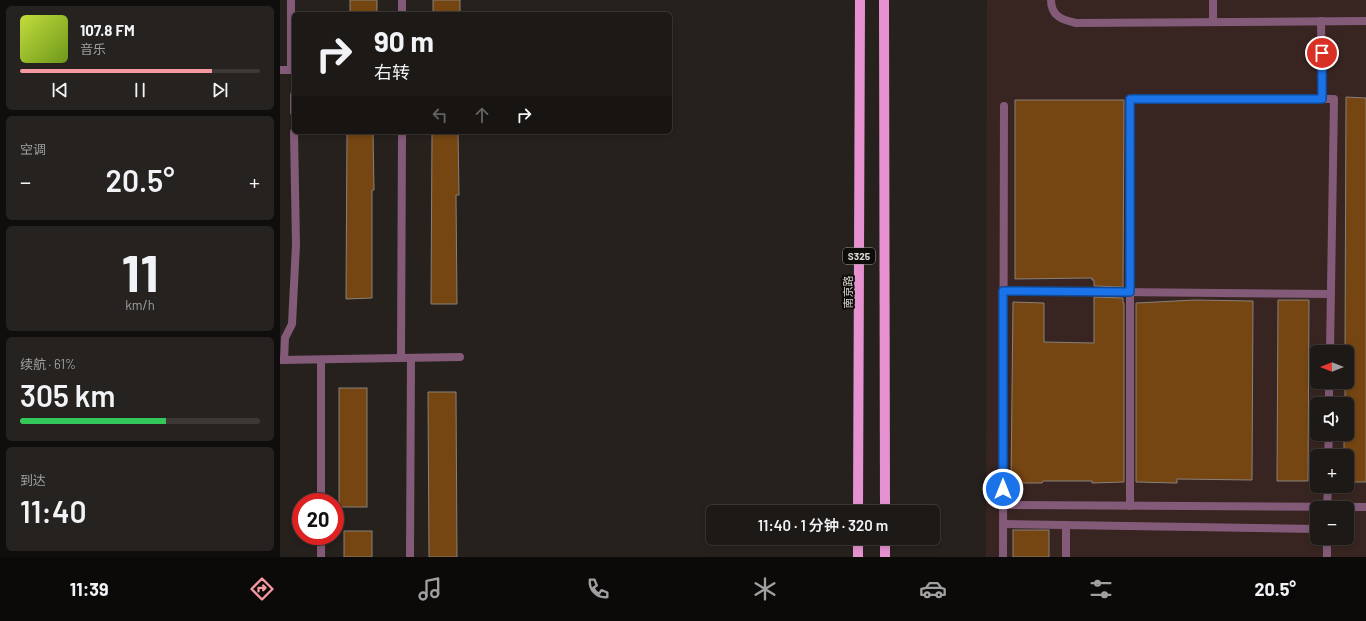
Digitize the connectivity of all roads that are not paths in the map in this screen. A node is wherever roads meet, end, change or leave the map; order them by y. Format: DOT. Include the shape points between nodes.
graph roads {
  1 [pos="291,0"];
  2 [pos="402,0"];
  3 [pos="860,0"];
  4 [pos="884,0"];
  5 [pos="1051,0"];
  6 [pos="1213,0"];
  7 [pos="402,12"];
  8 [pos="1366,21"];
  9 [pos="1213,22"];
  10 [pos="1321,22"];
  11 [pos="280,70"];
  12 [pos="292,70"];
  13 [pos="1322,99"];
  14 [pos="1004,106"];
  15 [pos="294,134"];
  16 [pos="402,134"];
  17 [pos="1003,291"];
  18 [pos="1130,292"];
  19 [pos="1331,294"];
  20 [pos="1330,345"];
  21 [pos="460,357"];
  22 [pos="401,358"];
  23 [pos="411,358"];
  24 [pos="282,360"];
  25 [pos="321,360"];
  26 [pos="321,493"];
  27 [pos="1003,504"];
  28 [pos="858,505"];
  29 [pos="885,505"];
  30 [pos="1130,506"];
  31 [pos="1354,507"];
  32 [pos="1366,507"];
  33 [pos="1310,508"];
  34 [pos="1003,524"];
  35 [pos="1066,525"];
  36 [pos="1310,529"];
  37 [pos="321,545"];
  38 [pos="858,545"];
  39 [pos="885,545"];
  40 [pos="1327,545"];
  41 [pos="321,557"];
  42 [pos="410,557"];
  43 [pos="858,557"];
  44 [pos="885,557"];
  45 [pos="1003,557"];
  46 [pos="1066,557"];
  47 [pos="1327,557"];
  1 -- 12 [label="lane"];
  2 -- 7 [label="lane"];
  3 -- 28 [label="main road, 南京路 / S325"];
  4 -- 29 [label="main road, S325"];
  5 -- 9 [label="lane" via="1051,7 1057,17 1066,21"];
  6 -- 9 [label="lane"];
  8 -- 10 [label="lane"];
  9 -- 10 [label="lane"];
  10 -- 13 [label="lane"];
  11 -- 12 [label="lane"];
  13 -- 18 [label="lane" via="1130,99"];
  13 -- 19 [label="lane" via="1334,99"];
  14 -- 17 [label="lane"];
  15 -- 24 [label="lane" via="296,253 292,324 285,338"];
  16 -- 22 [label="lane"];
  17 -- 18 [label="lane"];
  17 -- 27 [label="lane"];
  18 -- 19 [label="lane"];
  18 -- 30 [label="lane"];
  19 -- 20 [label="lane"];
  21 -- 23 [label="lane"];
  22 -- 23 [label="lane"];
  22 -- 25 [label="lane"];
  23 -- 42 [label="lane"];
  24 -- 25 [label="lane"];
  25 -- 26 [label="lane"];
  27 -- 30 [label="lane"];
  27 -- 34 [label="lane"];
  30 -- 33 [label="lane"];
  31 -- 32 [label="lane"];
  34 -- 35 [label="lane"];
  34 -- 45 [label="lane"];
  35 -- 36 [label="lane"];
  35 -- 46 [label="lane"];
  37 -- 41 [label="lane"];
  38 -- 43 [label="main road"];
  39 -- 44 [label="main road"];
  40 -- 47 [label="lane"];
}
